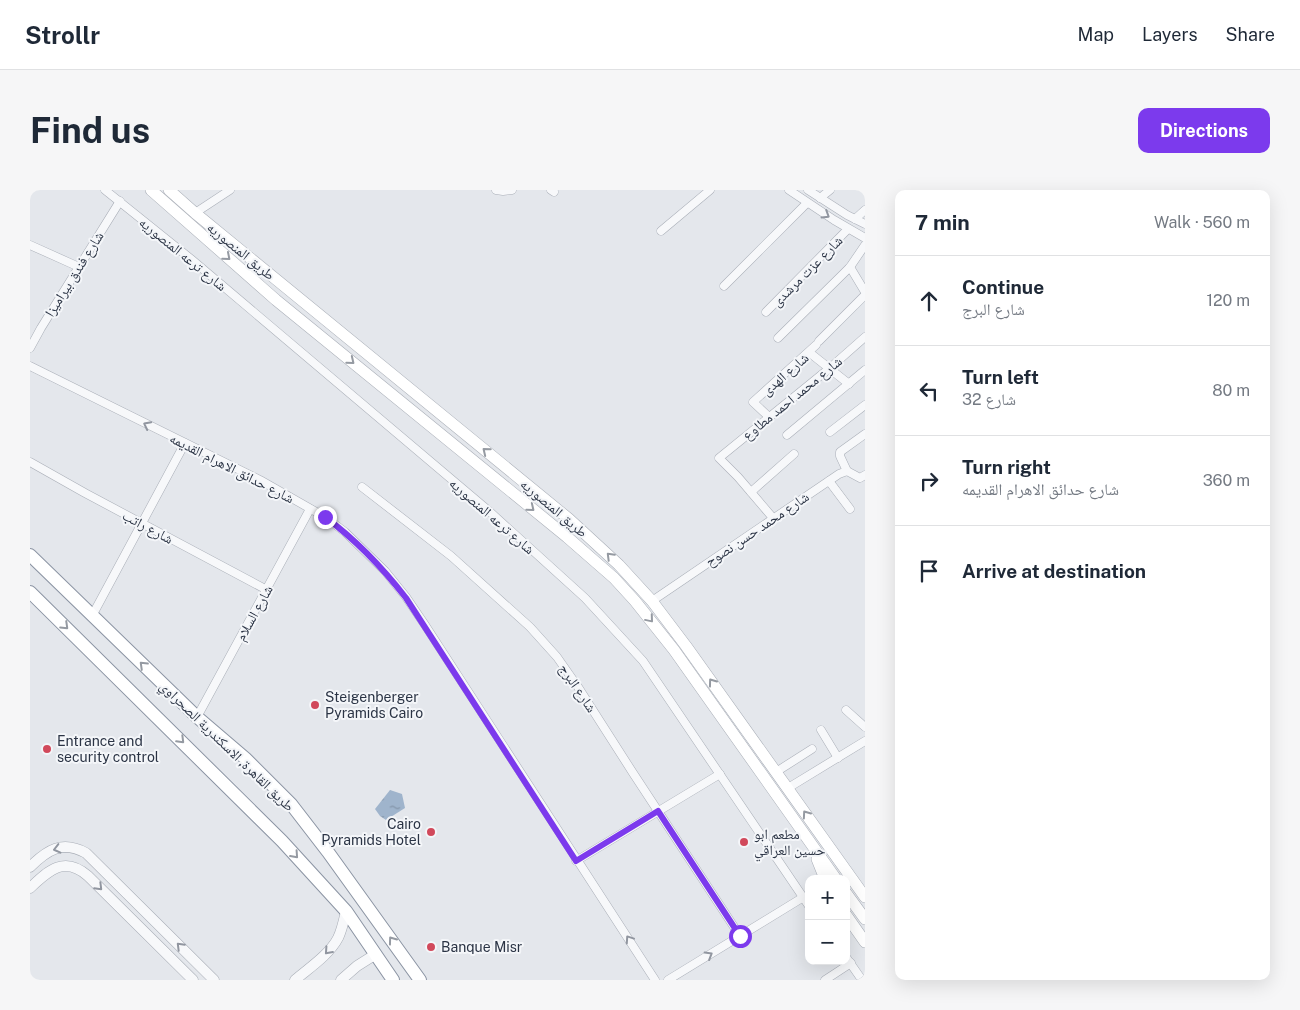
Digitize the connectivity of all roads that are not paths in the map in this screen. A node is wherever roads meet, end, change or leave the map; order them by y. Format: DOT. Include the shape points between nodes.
graph roads {
  1 [pos="105,190"];
  2 [pos="140,190"];
  3 [pos="150,190"];
  4 [pos="168,190"];
  5 [pos="230,190"];
  6 [pos="496,190"];
  7 [pos="512,190"];
  8 [pos="710,190"];
  9 [pos="788,190"];
  10 [pos="808,190"];
  11 [pos="830,190"];
  12 [pos="820,198"];
  13 [pos="120,201"];
  14 [pos="807,203"];
  15 [pos="865,210"];
  16 [pos="174,211"];
  17 [pos="195,213"];
  18 [pos="855,219"];
  19 [pos="865,224"];
  20 [pos="848,229"];
  21 [pos="661,231"];
  22 [pos="865,238"];
  23 [pos="30,245"];
  24 [pos="865,245"];
  25 [pos="850,267"];
  26 [pos="79,268"];
  27 [pos="724,286"];
  28 [pos="865,294"];
  29 [pos="766,312"];
  30 [pos="865,337"];
  31 [pos="778,338"];
  32 [pos="30,348"];
  33 [pos="810,353"];
  34 [pos="30,366"];
  35 [pos="829,368"];
  36 [pos="865,370"];
  37 [pos="849,384"];
  38 [pos="865,405"];
  39 [pos="435,410"];
  40 [pos="769,417"];
  41 [pos="426,422"];
  42 [pos="830,432"];
  43 [pos="865,434"];
  44 [pos="787,435"];
  45 [pos="184,443"];
  46 [pos="794,454"];
  47 [pos="30,462"];
  48 [pos="847,471"];
  49 [pos="865,476"];
  50 [pos="829,481"];
  51 [pos="362,487"];
  52 [pos="751,492"];
  53 [pos="310,509"];
  54 [pos="850,509"];
  55 [pos="773,518"];
  56 [pos="142,523"];
  57 [pos="30,555"];
  58 [pos="267,590"];
  59 [pos="30,592"];
  60 [pos="652,601"];
  61 [pos="92,616"];
  62 [pos="846,710"];
  63 [pos="197,717"];
  64 [pos="865,727"];
  65 [pos="821,730"];
  66 [pos="865,741"];
  67 [pos="812,749"];
  68 [pos="838,758"];
  69 [pos="776,772"];
  70 [pos="720,774"];
  71 [pos="788,788"];
  72 [pos="658,811"];
  73 [pos="810,841"];
  74 [pos="576,861"];
  75 [pos="30,867"];
  76 [pos="823,875"];
  77 [pos="833,875"];
  78 [pos="30,888"];
  79 [pos="865,897"];
  80 [pos="802,898"];
  81 [pos="850,898"];
  82 [pos="805,901"];
  83 [pos="346,911"];
  84 [pos="865,919"];
  85 [pos="850,920"];
  86 [pos="740,936"];
  87 [pos="865,942"];
  88 [pos="376,954"];
  89 [pos="850,963"];
  90 [pos="842,965"];
  91 [pos="193,980"];
  92 [pos="214,980"];
  93 [pos="295,980"];
  94 [pos="341,980"];
  95 [pos="393,980"];
  96 [pos="420,980"];
  97 [pos="655,980"];
  98 [pos="668,980"];
  99 [pos="825,980"];
  100 [pos="862,980"];
  1 -- 13 [label="street, شارع ترعه المنصوريه"];
  2 -- 16 [label="main road"];
  3 -- 16 [label="main road, طريق المنصوريه"];
  4 -- 17 [label="main road, طريق المنصوريه"];
  5 -- 17 [label="street"];
  6 -- 7 [label="street"];
  8 -- 21 [label="street"];
  9 -- 14 [label="street"];
  10 -- 12 [label="street"];
  11 -- 12 [label="street"];
  12 -- 18 [label="street"];
  13 -- 26 [label="street, شارع فندق بيراميزا"];
  13 -- 70 [label="street, شارع ترعه المنصوريه" via="488,511 585,598 644,661"];
  14 -- 20 [label="street, one-way"];
  14 -- 27 [label="street"];
  15 -- 18 [label="street"];
  16 -- 41 [label="main road, طريق المنصوريه, one-way" via="276,300"];
  17 -- 39 [label="main road, طريق المنصوريه"];
  18 -- 19 [label="street"];
  20 -- 22 [label="street"];
  20 -- 29 [label="street, شارع عزت مرشدى"];
  23 -- 26 [label="street"];
  24 -- 25 [label="street"];
  25 -- 28 [label="street"];
  25 -- 31 [label="street"];
  26 -- 32 [label="street, شارع فندق بيراميزا"];
  28 -- 33 [label="street, شارع الهدى"];
  30 -- 35 [label="street, شارع محمد احمد مطاوع"];
  33 -- 35 [label="street"];
  33 -- 40 [label="street, شارع الهدى" via="754,402"];
  45 -- 34 [label="street, شارع حدائق الاهرام القديمه, one-way"];
  35 -- 37 [label="street"];
  35 -- 40 [label="street, شارع محمد احمد مطاوع"];
  36 -- 37 [label="street"];
  37 -- 44 [label="street"];
  38 -- 42 [label="street"];
  39 -- 41 [label="main road"];
  60 -- 39 [label="main road, طريق المنصوريه, one-way" via="586,534"];
  40 -- 52 [label="street, شارع محمد احمد مطاوع" via="719,458"];
  41 -- 73 [label="main road, طريق المنصوريه, one-way" via="614,578 674,650"];
  43 -- 48 [label="street" via="840,452"];
  45 -- 53 [label="street, شارع حدائق الاهرام القديمه"];
  45 -- 56 [label="street"];
  46 -- 52 [label="street"];
  47 -- 56 [label="street, شارع راتب"];
  48 -- 49 [label="street" via="860,478"];
  48 -- 50 [label="street, شارع محمد حسن نصوح"];
  50 -- 54 [label="street"];
  50 -- 55 [label="street, شارع محمد حسن نصوح"];
  51 -- 72 [label="street, شارع البرج" via="451,556 540,637 568,671"];
  52 -- 55 [label="street"];
  53 -- 58 [label="street, شارع السلام"];
  53 -- 74 [label="street, شارع حدائق الاهرام القديمه" via="345,532 385,571 406,598"];
  55 -- 60 [label="street, شارع محمد حسن نصوح"];
  56 -- 58 [label="street, شارع راتب"];
  56 -- 61 [label="street"];
  57 -- 61 [label="highway, طريق القاهرة, الاسكندرية الصحراوي"];
  58 -- 63 [label="street, شارع السلام"];
  59 -- 83 [label="highway, طريق القاهرة, الاسكندرية الصحراوي, one-way" via="282,841"];
  69 -- 60 [label="main road, طريق المنصوريه, one-way"];
  63 -- 61 [label="highway, طريق القاهرة, الاسكندرية الصحراوي, one-way"];
  62 -- 64 [label="street"];
  96 -- 63 [label="highway, طريق القاهرة, الاسكندرية الصحراوي, one-way" via="291,804 245,758"];
  65 -- 68 [label="street"];
  66 -- 68 [label="street"];
  67 -- 69 [label="street"];
  68 -- 71 [label="street"];
  69 -- 71 [label="main road, طريق المنصوريه"];
  70 -- 72 [label="street"];
  70 -- 80 [label="street, شارع ترعه المنصوريه"];
  79 -- 71 [label="main road, طريق المنصوريه, one-way"];
  72 -- 74 [label="street"];
  72 -- 86 [label="street, شارع البرج"];
  73 -- 76 [label="main road"];
  73 -- 77 [label="main road, طريق المنصوريه"];
  97 -- 74 [label="street, شارع حدائق الاهرام القديمه, one-way"];
  92 -- 75 [label="street, one-way" via="86,853 68,847 56,848 44,853"];
  78 -- 91 [label="street, one-way" via="52,869 63,866 79,870"];
  80 -- 82 [label="street, شارع ترعه المنصوريه"];
  80 -- 86 [label="street"];
  81 -- 84 [label="main road"];
  83 -- 88 [label="highway, طريق القاهرة, الاسكندرية الصحراوي"];
  83 -- 93 [label="street, one-way" via="338,938 331,948"];
  85 -- 87 [label="main road"];
  98 -- 86 [label="street, one-way"];
  88 -- 94 [label="street"];
  88 -- 95 [label="highway, طريق القاهرة, الاسكندرية الصحراوي"];
  89 -- 100 [label="street"];
  90 -- 99 [label="street"];
}
